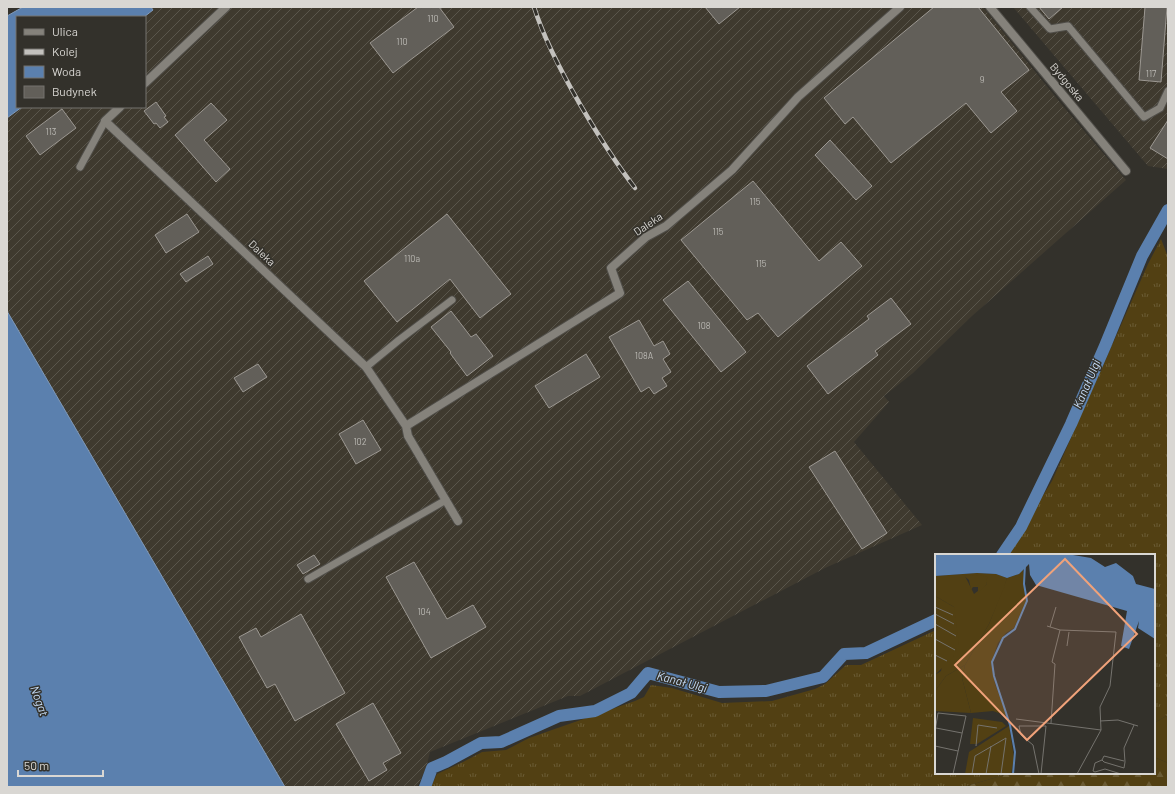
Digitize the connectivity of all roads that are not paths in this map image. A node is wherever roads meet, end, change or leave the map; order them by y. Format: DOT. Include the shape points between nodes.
graph roads {
  1 [pos="226,7"];
  2 [pos="900,7"];
  3 [pos="990,7"];
  4 [pos="1030,7"];
  5 [pos="146,82"];
  6 [pos="1168,91"];
  7 [pos="119,108"];
  8 [pos="105,121"];
  9 [pos="80,167"];
  10 [pos="1126,171"];
  11 [pos="452,300"];
  12 [pos="366,367"];
  13 [pos="406,426"];
  14 [pos="446,500"];
  15 [pos="458,521"];
  16 [pos="308,578"];
  1 -- 5 [label="street"];
  2 -- 13 [label="street, Daleka" via="798,97 732,170 666,226 646,237 611,268 620,293"];
  3 -- 10 [label="street, Bydgoska"];
  4 -- 6 [label="lane" via="1050,29 1068,26 1144,117 1160,108"];
  7 -- 8 [label="street"];
  8 -- 9 [label="lane"];
  8 -- 12 [label="street, Daleka"];
  11 -- 12 [label="lane"];
  12 -- 13 [label="street, Daleka"];
  13 -- 14 [label="street, Daleka" via="408,436"];
  14 -- 15 [label="street, Daleka"];
  14 -- 16 [label="lane"];
}
